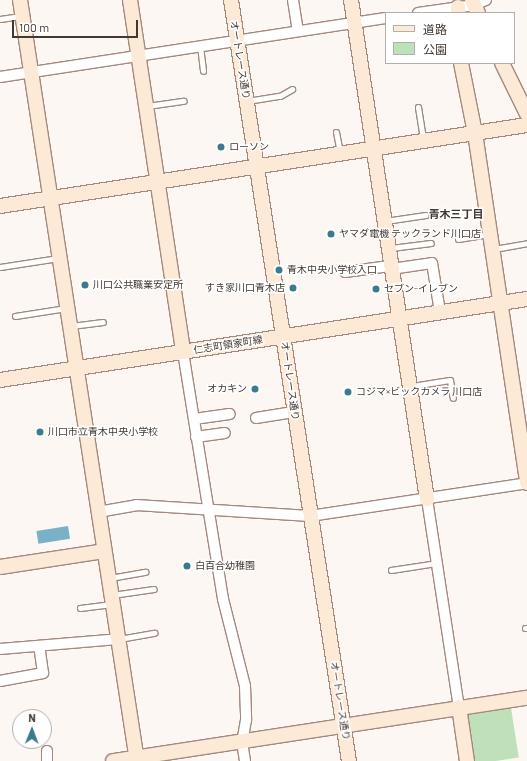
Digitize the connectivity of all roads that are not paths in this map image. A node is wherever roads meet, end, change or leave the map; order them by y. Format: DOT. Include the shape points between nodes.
graph roads {
  1 [pos="20,0"];
  2 [pos="130,0"];
  3 [pos="231,0"];
  4 [pos="293,0"];
  5 [pos="351,0"];
  6 [pos="477,4"];
  7 [pos="458,10"];
  8 [pos="431,12"];
  9 [pos="22,16"];
  10 [pos="385,18"];
  11 [pos="0,19"];
  12 [pos="355,22"];
  13 [pos="298,31"];
  14 [pos="237,40"];
  15 [pos="200,46"];
  16 [pos="139,56"];
  17 [pos="461,64"];
  18 [pos="502,64"];
  19 [pos="203,71"];
  20 [pos="31,72"];
  21 [pos="0,77"];
  22 [pos="292,89"];
  23 [pos="184,101"];
  24 [pos="246,101"];
  25 [pos="147,106"];
  26 [pos="418,107"];
  27 [pos="527,114"];
  28 [pos="527,125"];
  29 [pos="336,132"];
  30 [pos="475,133"];
  31 [pos="423,141"];
  32 [pos="373,150"];
  33 [pos="340,155"];
  34 [pos="256,167"];
  35 [pos="158,182"];
  36 [pos="50,198"];
  37 [pos="0,206"];
  38 [pos="426,215"];
  39 [pos="384,221"];
  40 [pos="491,233"];
  41 [pos="458,239"];
  42 [pos="431,243"];
  43 [pos="527,244"];
  44 [pos="388,249"];
  45 [pos="493,249"];
  46 [pos="59,258"];
  47 [pos="0,267"];
  48 [pos="390,268"];
  49 [pos="345,272"];
  50 [pos="527,299"];
  51 [pos="501,303"];
  52 [pos="67,308"];
  53 [pos="440,312"];
  54 [pos="15,316"];
  55 [pos="399,319"];
  56 [pos="103,322"];
  57 [pos="70,327"];
  58 [pos="284,336"];
  59 [pos="183,352"];
  60 [pos="76,369"];
  61 [pos="0,380"];
  62 [pos="409,387"];
  63 [pos="453,398"];
  64 [pos="294,412"];
  65 [pos="230,414"];
  66 [pos="256,418"];
  67 [pos="194,419"];
  68 [pos="225,433"];
  69 [pos="196,437"];
  70 [pos="527,483"];
  71 [pos="427,499"];
  72 [pos="208,509"];
  73 [pos="98,512"];
  74 [pos="310,516"];
  75 [pos="104,551"];
  76 [pos="437,563"];
  77 [pos="0,567"];
  78 [pos="390,570"];
  79 [pos="145,572"];
  80 [pos="109,578"];
  81 [pos="154,589"];
  82 [pos="112,599"];
  83 [pos="80,608"];
  84 [pos="154,633"];
  85 [pos="118,639"];
  86 [pos="39,646"];
  87 [pos="0,649"];
  88 [pos="0,681"];
  89 [pos="527,698"];
  90 [pos="459,707"];
  91 [pos="344,726"];
  92 [pos="242,742"];
  93 [pos="136,759"];
  94 [pos="113,761"];
  95 [pos="245,761"];
  96 [pos="350,761"];
  97 [pos="467,761"];
  1 -- 9 [label="street"];
  2 -- 16 [label="street"];
  3 -- 14 [label="street, オートレース通り"];
  4 -- 13 [label="street"];
  5 -- 12 [label="street"];
  6 -- 7 [label="street"];
  7 -- 8 [label="street"];
  9 -- 11 [label="lane"];
  9 -- 20 [label="street"];
  10 -- 12 [label="street"];
  12 -- 13 [label="street"];
  12 -- 32 [label="street"];
  13 -- 14 [label="street"];
  14 -- 15 [label="street"];
  14 -- 24 [label="street, オートレース通り"];
  15 -- 16 [label="street"];
  15 -- 19 [label="lane"];
  16 -- 20 [label="street"];
  16 -- 25 [label="street"];
  17 -- 30 [label="street"];
  18 -- 27 [label="street"];
  20 -- 21 [label="street"];
  20 -- 36 [label="street"];
  22 -- 24 [label="lane" via="280,96"];
  23 -- 25 [label="lane"];
  24 -- 34 [label="street, オートレース通り"];
  25 -- 35 [label="street"];
  26 -- 31 [label="lane"];
  28 -- 30 [label="street"];
  29 -- 33 [label="lane"];
  30 -- 31 [label="street"];
  30 -- 40 [label="street"];
  31 -- 32 [label="street"];
  32 -- 33 [label="street"];
  32 -- 39 [label="street"];
  33 -- 34 [label="street"];
  34 -- 35 [label="street"];
  34 -- 58 [label="street, オートレース通り"];
  35 -- 36 [label="street"];
  35 -- 59 [label="street"];
  36 -- 37 [label="street"];
  36 -- 46 [label="street"];
  38 -- 39 [label="lane"];
  39 -- 44 [label="street"];
  40 -- 41 [label="lane"];
  40 -- 45 [label="street"];
  42 -- 44 [label="lane"];
  43 -- 45 [label="lane"];
  44 -- 48 [label="street"];
  45 -- 51 [label="street"];
  46 -- 47 [label="lane"];
  46 -- 52 [label="street"];
  48 -- 49 [label="street"];
  48 -- 53 [label="street" via="432,263"];
  48 -- 55 [label="street"];
  50 -- 51 [label="street, 仁志町領家町線"];
  51 -- 53 [label="street, 仁志町領家町線"];
  51 -- 70 [label="street"];
  52 -- 54 [label="lane"];
  52 -- 57 [label="street"];
  53 -- 55 [label="street, 仁志町領家町線"];
  55 -- 58 [label="street, 仁志町領家町線"];
  55 -- 62 [label="street"];
  56 -- 57 [label="lane"];
  57 -- 60 [label="street"];
  58 -- 59 [label="street, 仁志町領家町線"];
  58 -- 64 [label="street, オートレース通り"];
  59 -- 60 [label="street, 仁志町領家町線"];
  59 -- 67 [label="street"];
  60 -- 61 [label="street, 仁志町領家町線"];
  60 -- 73 [label="street"];
  62 -- 63 [label="lane" via="450,380"];
  62 -- 71 [label="street"];
  64 -- 66 [label="street"];
  64 -- 74 [label="street, オートレース通り"];
  65 -- 67 [label="street"];
  67 -- 69 [label="street"];
  68 -- 69 [label="street"];
  69 -- 72 [label="street"];
  70 -- 71 [label="street"];
  71 -- 74 [label="street"];
  71 -- 76 [label="street"];
  72 -- 73 [label="street" via="136,505"];
  72 -- 74 [label="street"];
  72 -- 92 [label="street" via="223,599 245,686 246,720"];
  73 -- 75 [label="street"];
  74 -- 91 [label="street, オートレース通り"];
  75 -- 77 [label="street"];
  75 -- 80 [label="street"];
  76 -- 78 [label="lane"];
  76 -- 90 [label="street"];
  79 -- 80 [label="lane"];
  80 -- 82 [label="street"];
  81 -- 82 [label="lane"];
  82 -- 83 [label="lane"];
  82 -- 85 [label="street"];
  84 -- 85 [label="lane"];
  85 -- 86 [label="street"];
  85 -- 93 [label="street"];
  86 -- 87 [label="street"];
  86 -- 88 [label="street" via="43,673"];
  89 -- 90 [label="street"];
  90 -- 91 [label="street"];
  90 -- 97 [label="street"];
  91 -- 92 [label="street"];
  91 -- 96 [label="street, オートレース通り"];
  92 -- 93 [label="street"];
  92 -- 95 [label="street"];
  93 -- 94 [label="street"];
}
